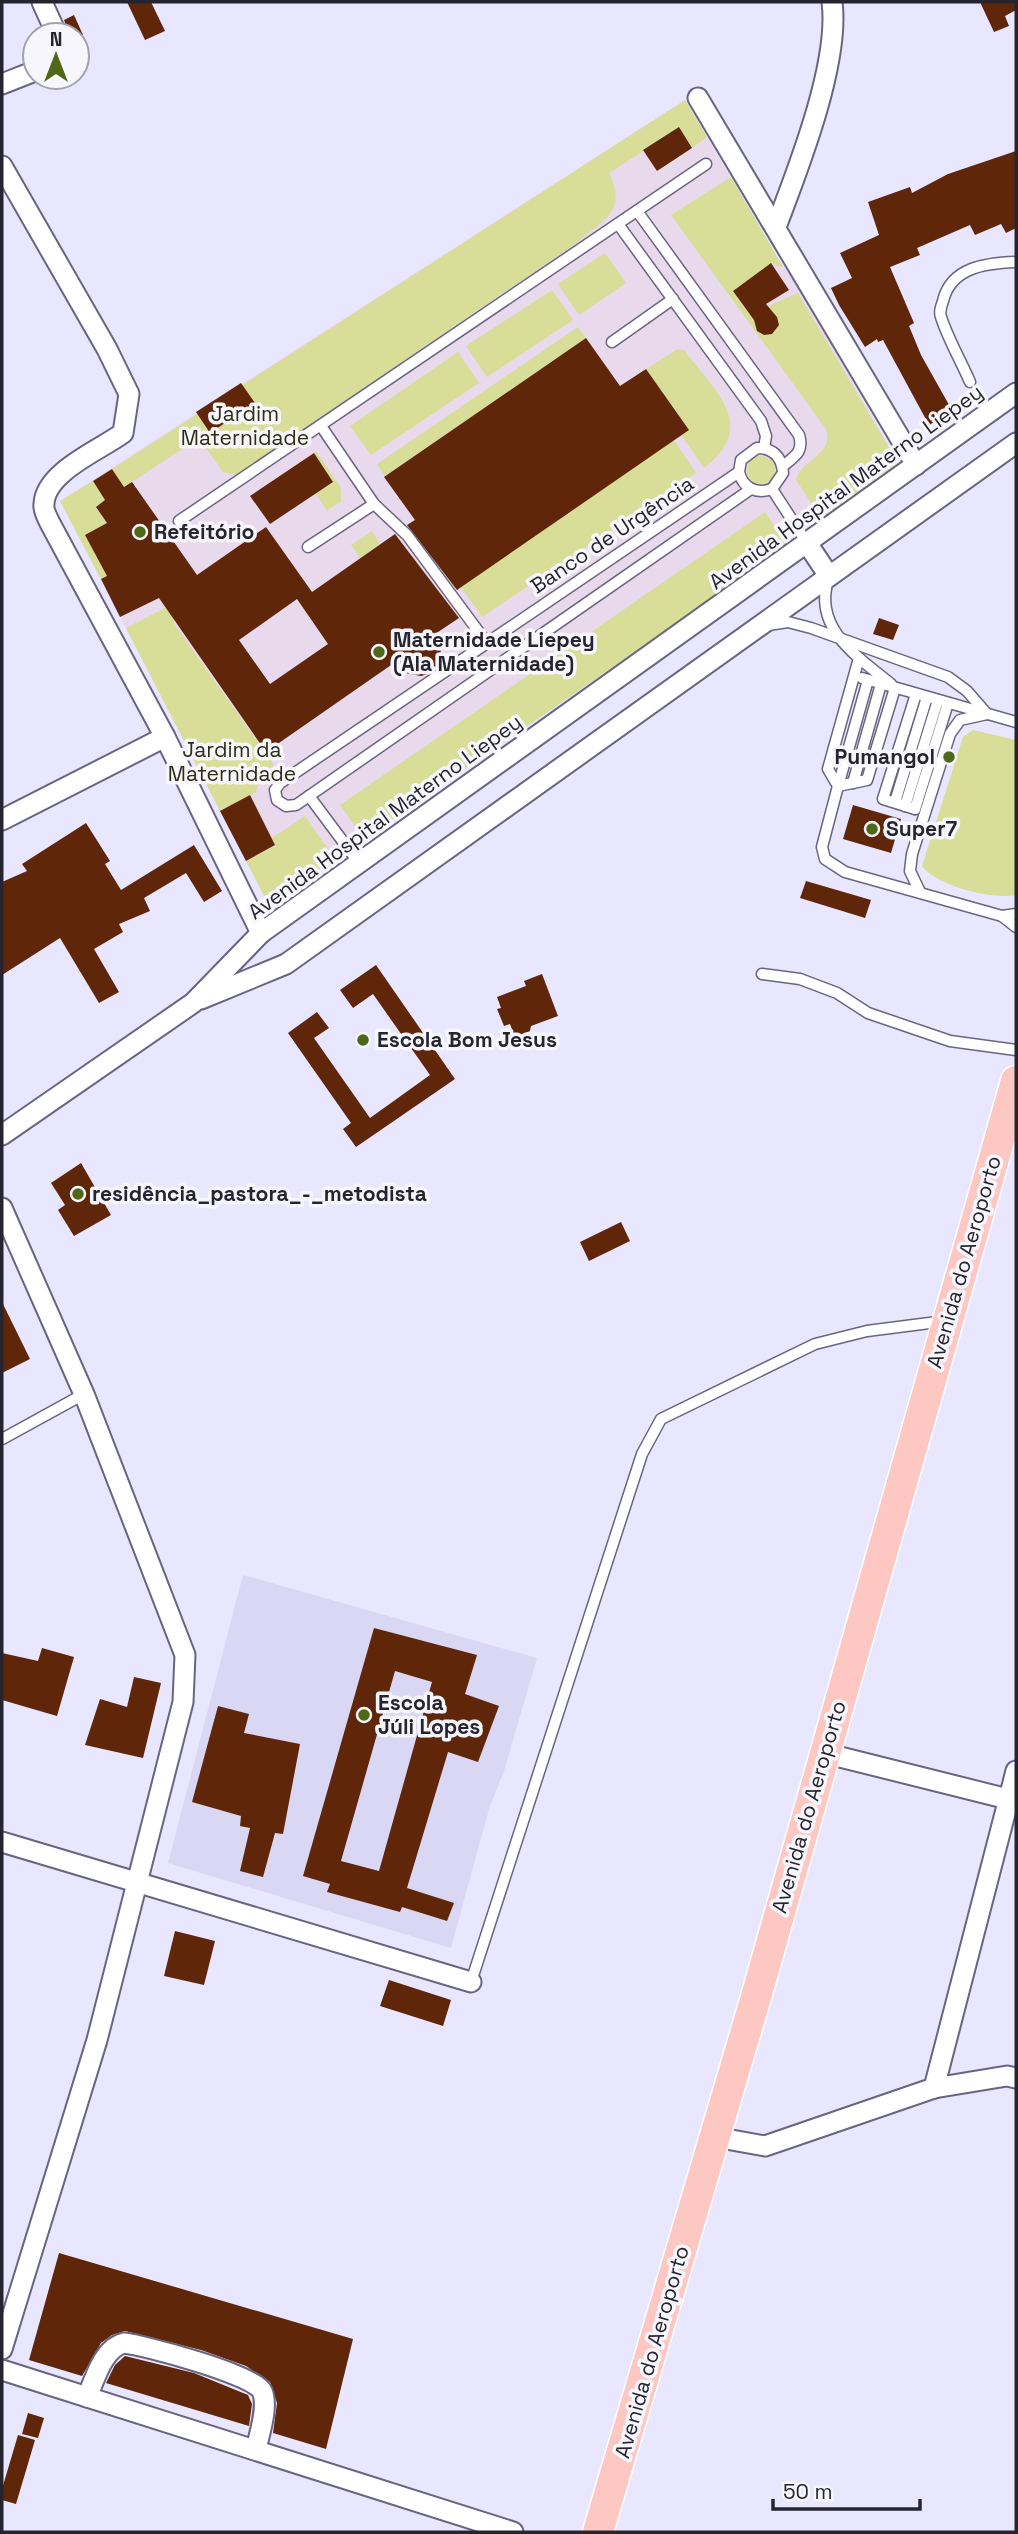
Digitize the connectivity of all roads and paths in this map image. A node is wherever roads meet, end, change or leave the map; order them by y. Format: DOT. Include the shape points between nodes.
graph roads {
  1 [pos="42,2"];
  2 [pos="832,2"];
  3 [pos="51,21"];
  4 [pos="21,77"];
  5 [pos="2,84"];
  6 [pos="698,98"];
  7 [pos="706,164"];
  8 [pos="2,166"];
  9 [pos="637,211"];
  10 [pos="618,224"];
  11 [pos="776,228"];
  12 [pos="1016,262"];
  13 [pos="673,299"];
  14 [pos="612,342"];
  15 [pos="970,382"];
  16 [pos="1016,393"];
  17 [pos="321,426"];
  18 [pos="1016,443"];
  19 [pos="764,448"];
  20 [pos="916,465"];
  21 [pos="783,466"];
  22 [pos="739,472"];
  23 [pos="751,489"];
  24 [pos="772,489"];
  25 [pos="374,504"];
  26 [pos="180,521"];
  27 [pos="807,543"];
  28 [pos="308,547"];
  29 [pos="829,576"];
  30 [pos="757,628"];
  31 [pos="838,638"];
  32 [pos="487,643"];
  33 [pos="859,658"];
  34 [pos="855,676"];
  35 [pos="868,680"];
  36 [pos="881,684"];
  37 [pos="895,688"];
  38 [pos="916,694"];
  39 [pos="938,700"];
  40 [pos="987,714"];
  41 [pos="1016,722"];
  42 [pos="165,737"];
  43 [pos="853,783"];
  44 [pos="838,786"];
  45 [pos="309,796"];
  46 [pos="905,806"];
  47 [pos="2,820"];
  48 [pos="920,828"];
  49 [pos="359,863"];
  50 [pos="920,892"];
  51 [pos="1016,914"];
  52 [pos="1002,916"];
  53 [pos="1016,928"];
  54 [pos="261,933"];
  55 [pos="762,974"];
  56 [pos="193,1003"];
  57 [pos="1016,1050"];
  58 [pos="1015,1088"];
  59 [pos="2,1135"];
  60 [pos="2,1208"];
  61 [pos="947,1321"];
  62 [pos="84,1394"];
  63 [pos="2,1439"];
  64 [pos="824,1753"];
  65 [pos="1016,1771"];
  66 [pos="1013,1800"];
  67 [pos="2,1842"];
  68 [pos="139,1881"];
  69 [pos="471,1982"];
  70 [pos="1016,2078"];
  71 [pos="934,2088"];
  72 [pos="715,2137"];
  73 [pos="2,2348"];
  74 [pos="2,2370"];
  75 [pos="87,2397"];
  76 [pos="256,2450"];
  77 [pos="513,2532"];
  78 [pos="598,2532"];
  1 -- 3 [label="street"];
  2 -- 11 [label="street" via="831,48 806,149"];
  4 -- 5 [label="street"];
  6 -- 11 [label="street"];
  7 -- 9 [label="lane"];
  8 -- 42 [label="street" via="129,394 123,433 63,471 49,487 43,505"];
  9 -- 10 [label="lane"];
  9 -- 21 [label="lane" via="799,435 799,453"];
  10 -- 13 [label="lane"];
  10 -- 17 [label="lane"];
  11 -- 20 [label="street"];
  12 -- 15 [label="lane" via="986,263 967,271 951,280 944,295 940,314"];
  13 -- 14 [label="lane"];
  13 -- 19 [label="lane" via="761,421"];
  16 -- 20 [label="street, Avenida Hospital Materno Liepey"];
  17 -- 25 [label="lane"];
  17 -- 26 [label="lane"];
  18 -- 29 [label="street"];
  19 -- 21 [label="lane" via="776,454"];
  19 -- 22 [label="lane, Banco de Urgência" via="745,454"];
  20 -- 27 [label="street, Avenida Hospital Materno Liepey"];
  21 -- 24 [label="lane" via="781,479"];
  22 -- 23 [label="lane"];
  22 -- 32 [label="lane, Banco de Urgência"];
  23 -- 24 [label="lane"];
  23 -- 45 [label="lane"];
  24 -- 27 [label="lane"];
  25 -- 28 [label="lane"];
  25 -- 32 [label="lane" via="407,535"];
  27 -- 29 [label="street"];
  27 -- 49 [label="street, Avenida Hospital Materno Liepey"];
  29 -- 30 [label="street"];
  29 -- 31 [label="lane" via="823,597 826,617"];
  30 -- 31 [label="lane" via="788,622"];
  30 -- 56 [label="street" via="286,964"];
  31 -- 33 [label="lane"];
  31 -- 40 [label="lane" via="948,677"];
  32 -- 45 [label="lane, Banco de Urgência" via="275,790 276,800 286,806"];
  33 -- 34 [label="lane"];
  33 -- 37 [label="lane"];
  34 -- 35 [label="lane"];
  34 -- 44 [label="lane" via="828,769"];
  35 -- 36 [label="lane"];
  35 -- 44 [label="lane"];
  36 -- 37 [label="lane"];
  36 -- 43 [label="lane"];
  37 -- 38 [label="lane"];
  37 -- 43 [label="lane" via="867,780"];
  38 -- 39 [label="lane"];
  38 -- 46 [label="lane" via="883,799"];
  39 -- 40 [label="lane"];
  39 -- 46 [label="lane"];
  40 -- 41 [label="lane"];
  40 -- 48 [label="lane" via="960,720 950,734"];
  42 -- 47 [label="street"];
  42 -- 54 [label="street"];
  43 -- 44 [label="lane"];
  44 -- 50 [label="lane" via="822,847 825,859 845,872"];
  45 -- 49 [label="lane"];
  46 -- 48 [label="lane"];
  48 -- 50 [label="lane" via="910,871"];
  49 -- 54 [label="street, Avenida Hospital Materno Liepey"];
  50 -- 52 [label="lane"];
  51 -- 52 [label="lane"];
  52 -- 53 [label="lane"];
  54 -- 56 [label="street, Avenida Hospital Materno Liepey"];
  55 -- 57 [label="lane" via="800,979 837,993 868,1013 950,1041"];
  56 -- 59 [label="street"];
  58 -- 61 [label="main road, Avenida do Aeroporto"];
  60 -- 62 [label="street"];
  61 -- 64 [label="main road, Avenida do Aeroporto"];
  61 -- 69 [label="lane" via="867,1331 815,1344 661,1419 642,1454"];
  62 -- 63 [label="lane"];
  62 -- 68 [label="street" via="185,1656 183,1702"];
  64 -- 66 [label="street"];
  64 -- 72 [label="main road, Avenida do Aeroporto"];
  65 -- 66 [label="street"];
  66 -- 71 [label="street"];
  67 -- 68 [label="street"];
  68 -- 69 [label="street"];
  68 -- 73 [label="street"];
  70 -- 71 [label="street"];
  71 -- 72 [label="street" via="765,2146"];
  72 -- 78 [label="main road, Avenida do Aeroporto"];
  74 -- 75 [label="street"];
  75 -- 76 [label="street"];
  75 -- 76 [label="street" via="102,2363 115,2345 124,2343 231,2373 257,2384 262,2391 265,2402"];
  76 -- 77 [label="street"];
}
